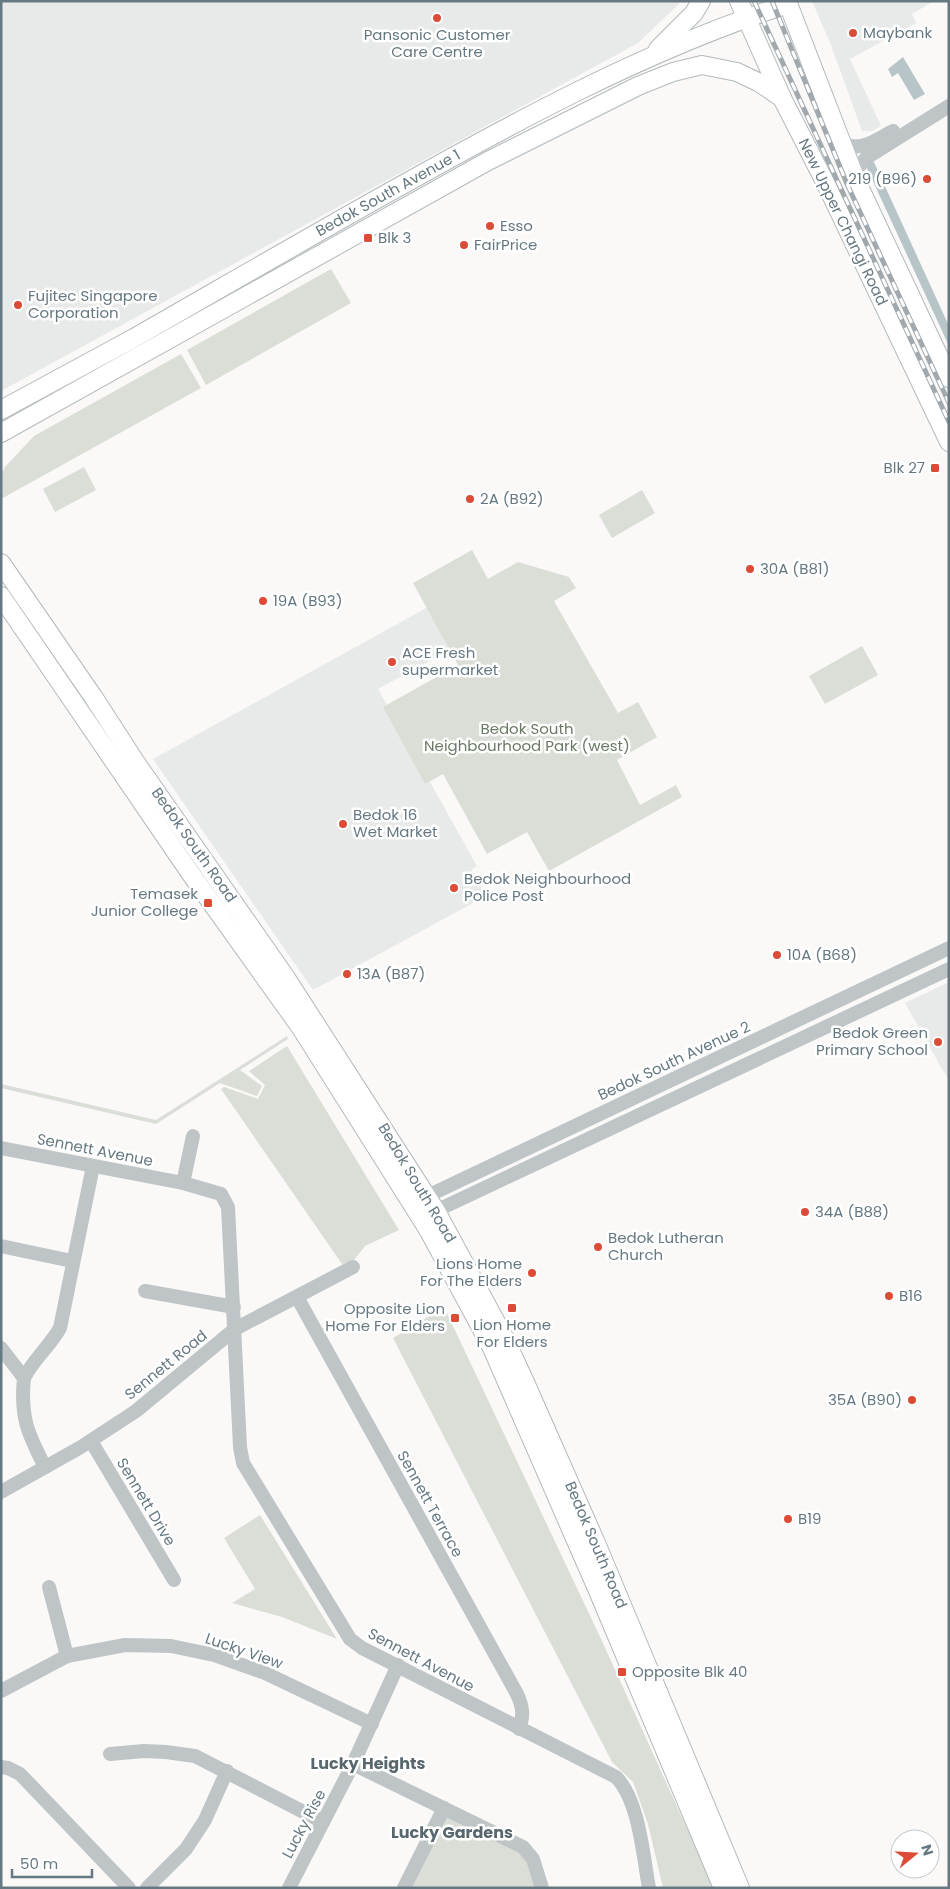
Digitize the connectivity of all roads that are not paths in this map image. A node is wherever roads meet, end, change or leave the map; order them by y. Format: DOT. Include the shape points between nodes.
graph roads {
  1 [pos="701,1"];
  2 [pos="739,1"];
  3 [pos="788,3"];
  4 [pos="746,18"];
  5 [pos="650,56"];
  6 [pos="782,98"];
  7 [pos="949,101"];
  8 [pos="949,106"];
  9 [pos="842,143"];
  10 [pos="856,180"];
  11 [pos="949,378"];
  12 [pos="4,407"];
  13 [pos="25,419"];
  14 [pos="1,433"];
  15 [pos="949,442"];
  16 [pos="1,445"];
  17 [pos="1,563"];
  18 [pos="1,596"];
  19 [pos="949,948"];
  20 [pos="949,969"];
  21 [pos="331,1060"];
  22 [pos="193,1136"];
  23 [pos="1,1148"];
  24 [pos="93,1166"];
  25 [pos="183,1183"];
  26 [pos="424,1207"];
  27 [pos="1,1246"];
  28 [pos="72,1261"];
  29 [pos="354,1266"];
  30 [pos="145,1292"];
  31 [pos="297,1297"];
  32 [pos="234,1307"];
  33 [pos="235,1329"];
  34 [pos="1,1348"];
  35 [pos="24,1378"];
  36 [pos="91,1441"];
  37 [pos="44,1467"];
  38 [pos="1,1492"];
  39 [pos="174,1580"];
  40 [pos="50,1587"];
  41 [pos="67,1656"];
  42 [pos="398,1666"];
  43 [pos="1,1691"];
  44 [pos="372,1724"];
  45 [pos="519,1729"];
  46 [pos="110,1754"];
  47 [pos="353,1764"];
  48 [pos="1,1767"];
  49 [pos="226,1771"];
  50 [pos="444,1808"];
  51 [pos="323,1822"];
  52 [pos="129,1888"];
  53 [pos="147,1888"];
  54 [pos="289,1888"];
  55 [pos="404,1888"];
  56 [pos="542,1888"];
  57 [pos="649,1888"];
  58 [pos="723,1888"];
  59 [pos="740,1888"];
  1 -- 5 [label="main road" via="694,13"];
  2 -- 4 [label="main road, New Upper Changi Road"];
  3 -- 4 [label="main road, Bedok South Avenue 1"];
  3 -- 9 [label="main road, New Upper Changi Road"];
  4 -- 5 [label="main road, Bedok South Avenue 1"];
  4 -- 6 [label="main road, New Upper Changi Road"];
  5 -- 12 [label="main road, Bedok South Avenue 1" via="478,142 134,338"];
  6 -- 13 [label="main road, Bedok South Avenue 1" via="737,72 702,65 638,86 488,161"];
  6 -- 15 [label="main road, New Upper Changi Road"];
  7 -- 9 [label="street" via="864,146 852,147"];
  8 -- 10 [label="street" via="866,158 859,166"];
  9 -- 10 [label="main road, New Upper Changi Road"];
  10 -- 11 [label="main road, New Upper Changi Road"];
  13 -- 14 [label="main road, Bedok South Avenue 1"];
  13 -- 16 [label="main road"];
  17 -- 21 [label="main road, Bedok South Road" via="286,978"];
  18 -- 21 [label="main road, Bedok South Road" via="302,1028"];
  19 -- 26 [label="street, Bedok South Avenue 2"];
  20 -- 26 [label="street"];
  21 -- 26 [label="main road, Bedok South Road"];
  22 -- 25 [label="street"];
  23 -- 24 [label="street, Sennett Avenue"];
  24 -- 25 [label="street, Sennett Avenue"];
  24 -- 28 [label="street"];
  25 -- 32 [label="street, Sennett Avenue" via="221,1194 225,1200"];
  26 -- 58 [label="main road, Bedok South Road" via="495,1356 595,1582"];
  26 -- 59 [label="main road, Bedok South Road" via="505,1339 596,1543"];
  27 -- 28 [label="street"];
  28 -- 35 [label="street" via="60,1328"];
  29 -- 31 [label="street, Sennett Road"];
  30 -- 32 [label="street"];
  31 -- 33 [label="street, Sennett Road"];
  31 -- 45 [label="street, Sennett Terrace" via="517,1694 523,1711"];
  32 -- 33 [label="street, Sennett Avenue"];
  33 -- 36 [label="street, Sennett Road" via="136,1411"];
  33 -- 42 [label="street, Sennett Avenue" via="243,1463 350,1639"];
  34 -- 35 [label="street"];
  35 -- 37 [label="street" via="24,1420"];
  36 -- 37 [label="street, Sennett Road"];
  36 -- 39 [label="street, Sennett Drive"];
  37 -- 38 [label="street, Sennett Road"];
  40 -- 41 [label="street"];
  41 -- 43 [label="street, Lucky View"];
  41 -- 44 [label="street, Lucky View" via="125,1645 171,1646 214,1655 265,1673"];
  42 -- 44 [label="street, Lucky Rise"];
  42 -- 45 [label="street, Sennett Avenue"];
  44 -- 47 [label="street, Lucky Rise"];
  45 -- 57 [label="street, Sennett Avenue" via="616,1777 624,1785 632,1804"];
  46 -- 49 [label="street" via="144,1751 195,1756"];
  47 -- 50 [label="street"];
  47 -- 51 [label="street, Lucky Rise"];
  48 -- 52 [label="street" via="20,1774"];
  49 -- 51 [label="street"];
  49 -- 53 [label="street" via="204,1820 186,1849"];
  50 -- 55 [label="street"];
  50 -- 56 [label="street" via="525,1848 533,1859"];
  51 -- 54 [label="street, Lucky Rise"];
}
